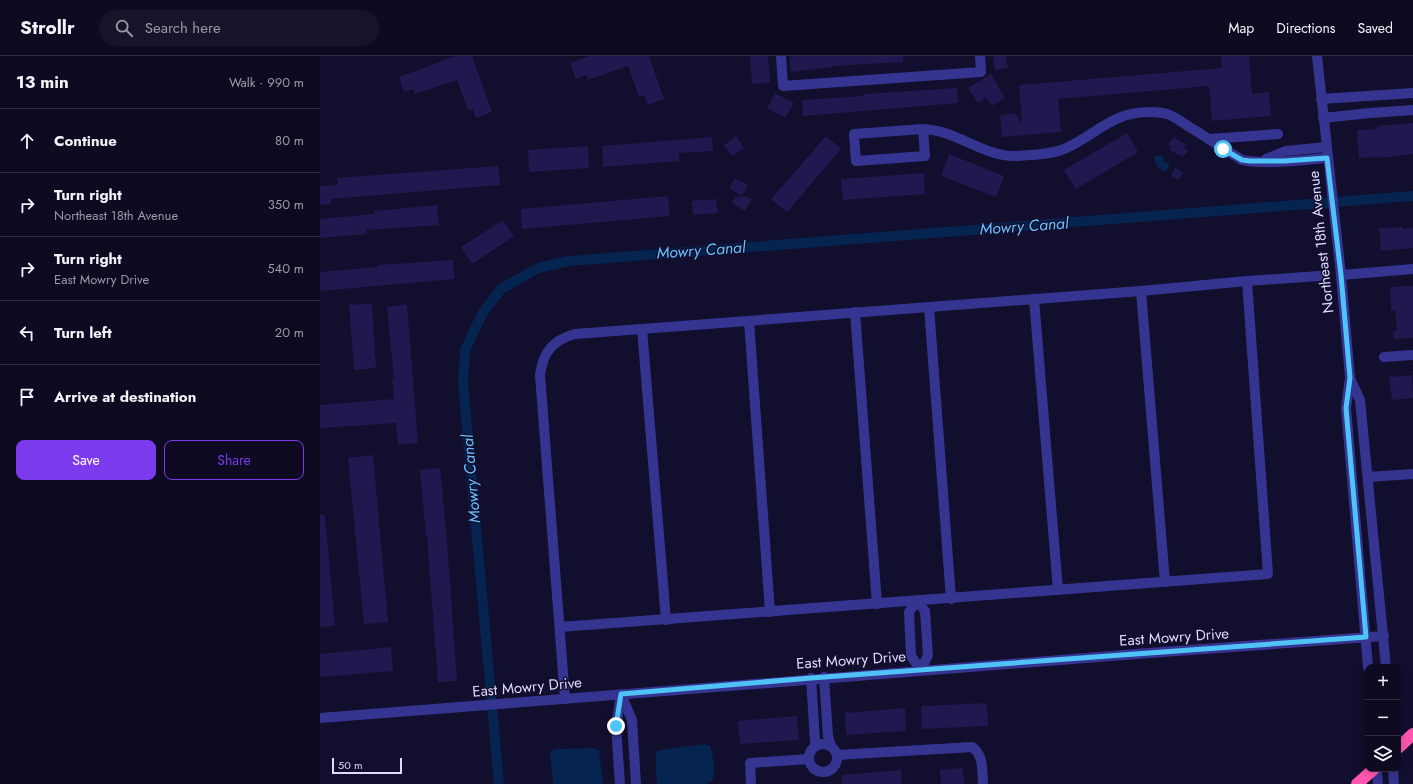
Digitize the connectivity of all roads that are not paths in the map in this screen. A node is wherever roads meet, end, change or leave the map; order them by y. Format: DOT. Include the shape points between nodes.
graph roads {
  1 [pos="781,56"];
  2 [pos="980,56"];
  3 [pos="1316,56"];
  4 [pos="1413,93"];
  5 [pos="1321,99"];
  6 [pos="1413,110"];
  7 [pos="1323,118"];
  8 [pos="923,129"];
  9 [pos="1278,134"];
  10 [pos="1210,139"];
  11 [pos="1326,147"];
  12 [pos="1327,158"];
  13 [pos="1260,161"];
  14 [pos="1413,269"];
  15 [pos="1341,275"];
  16 [pos="1319,276"];
  17 [pos="1247,281"];
  18 [pos="1141,290"];
  19 [pos="1034,299"];
  20 [pos="929,307"];
  21 [pos="855,312"];
  22 [pos="749,321"];
  23 [pos="642,329"];
  24 [pos="1413,355"];
  25 [pos="1384,357"];
  26 [pos="1350,378"];
  27 [pos="1413,474"];
  28 [pos="1368,477"];
  29 [pos="1165,582"];
  30 [pos="1058,590"];
  31 [pos="950,598"];
  32 [pos="917,601"];
  33 [pos="877,604"];
  34 [pos="770,612"];
  35 [pos="666,620"];
  36 [pos="560,627"];
  37 [pos="926,635"];
  38 [pos="910,636"];
  39 [pos="1384,636"];
  40 [pos="1366,637"];
  41 [pos="1368,664"];
  42 [pos="1386,664"];
  43 [pos="921,670"];
  44 [pos="824,677"];
  45 [pos="811,678"];
  46 [pos="621,694"];
  47 [pos="566,699"];
  48 [pos="320,718"];
  49 [pos="1413,734"];
  50 [pos="817,745"];
  51 [pos="1401,745"];
  52 [pos="834,751"];
  53 [pos="809,759"];
  54 [pos="1372,772"];
  55 [pos="1376,772"];
  56 [pos="1393,772"];
  57 [pos="620,784"];
  58 [pos="636,784"];
  59 [pos="751,784"];
  60 [pos="983,784"];
  61 [pos="1357,784"];
  62 [pos="1378,784"];
  63 [pos="1394,784"];
  1 -- 2 [label="street" via="783,86 980,72"];
  3 -- 5 [label="street, Northeast 18th Avenue"];
  4 -- 5 [label="street"];
  5 -- 7 [label="street, Northeast 18th Avenue"];
  6 -- 7 [label="street"];
  7 -- 11 [label="street, Northeast 18th Avenue"];
  8 -- 8 [label="street" via="854,134 856,161 925,156"];
  8 -- 10 [label="street" via="944,132 1004,155 1038,154 1065,149 1125,115 1157,112 1170,115"];
  9 -- 10 [label="street"];
  10 -- 13 [label="street" via="1242,160"];
  11 -- 12 [label="street, Northeast 18th Avenue"];
  11 -- 13 [label="street" via="1286,151"];
  12 -- 13 [label="street"];
  12 -- 15 [label="street, Northeast 18th Avenue"];
  14 -- 15 [label="street"];
  15 -- 26 [label="street, Northeast 18th Avenue"];
  16 -- 17 [label="street"];
  17 -- 18 [label="street"];
  17 -- 29 [label="street" via="1268,574"];
  18 -- 19 [label="street"];
  18 -- 29 [label="street"];
  19 -- 20 [label="street"];
  19 -- 30 [label="street"];
  20 -- 21 [label="street"];
  20 -- 31 [label="street"];
  21 -- 22 [label="street"];
  21 -- 33 [label="street"];
  22 -- 23 [label="street"];
  22 -- 34 [label="street"];
  23 -- 35 [label="street"];
  23 -- 36 [label="street" via="564,337 546,353 542,364 540,375"];
  24 -- 25 [label="street"];
  26 -- 28 [label="street, Northeast 18th Avenue" via="1360,400"];
  26 -- 40 [label="street, Northeast 18th Avenue" via="1346,408"];
  27 -- 28 [label="street"];
  28 -- 39 [label="street, Northeast 18th Avenue"];
  29 -- 30 [label="street"];
  30 -- 31 [label="street"];
  31 -- 32 [label="street"];
  32 -- 33 [label="street"];
  32 -- 37 [label="street" via="925,611"];
  32 -- 38 [label="street" via="909,612"];
  33 -- 34 [label="street"];
  34 -- 35 [label="street"];
  35 -- 36 [label="street"];
  36 -- 47 [label="street"];
  37 -- 38 [label="street"];
  37 -- 43 [label="street" via="928,655"];
  38 -- 43 [label="street" via="912,656"];
  39 -- 40 [label="street, East Mowry Drive"];
  39 -- 42 [label="street, Northeast 18th Avenue"];
  40 -- 41 [label="street, Northeast 18th Avenue"];
  40 -- 43 [label="street, East Mowry Drive"];
  43 -- 44 [label="street, East Mowry Drive"];
  44 -- 45 [label="street, East Mowry Drive"];
  44 -- 52 [label="street" via="828,736"];
  45 -- 46 [label="street, East Mowry Drive"];
  45 -- 50 [label="street"];
  46 -- 47 [label="street, East Mowry Drive"];
  46 -- 57 [label="street" via="616,726"];
  46 -- 58 [label="street" via="632,720"];
  47 -- 48 [label="street, East Mowry Drive"];
  49 -- 51 [label="highway"];
  50 -- 52 [label="street" via="822,744"];
  50 -- 53 [label="street" via="811,751"];
  52 -- 53 [label="street" via="836,764 829,771 820,772 812,768"];
  52 -- 60 [label="street" via="972,747 977,750 981,759"];
  53 -- 59 [label="street" via="750,763"];
  54 -- 61 [label="highway"];
  55 -- 62 [label="street"];
  56 -- 63 [label="street"];
}
